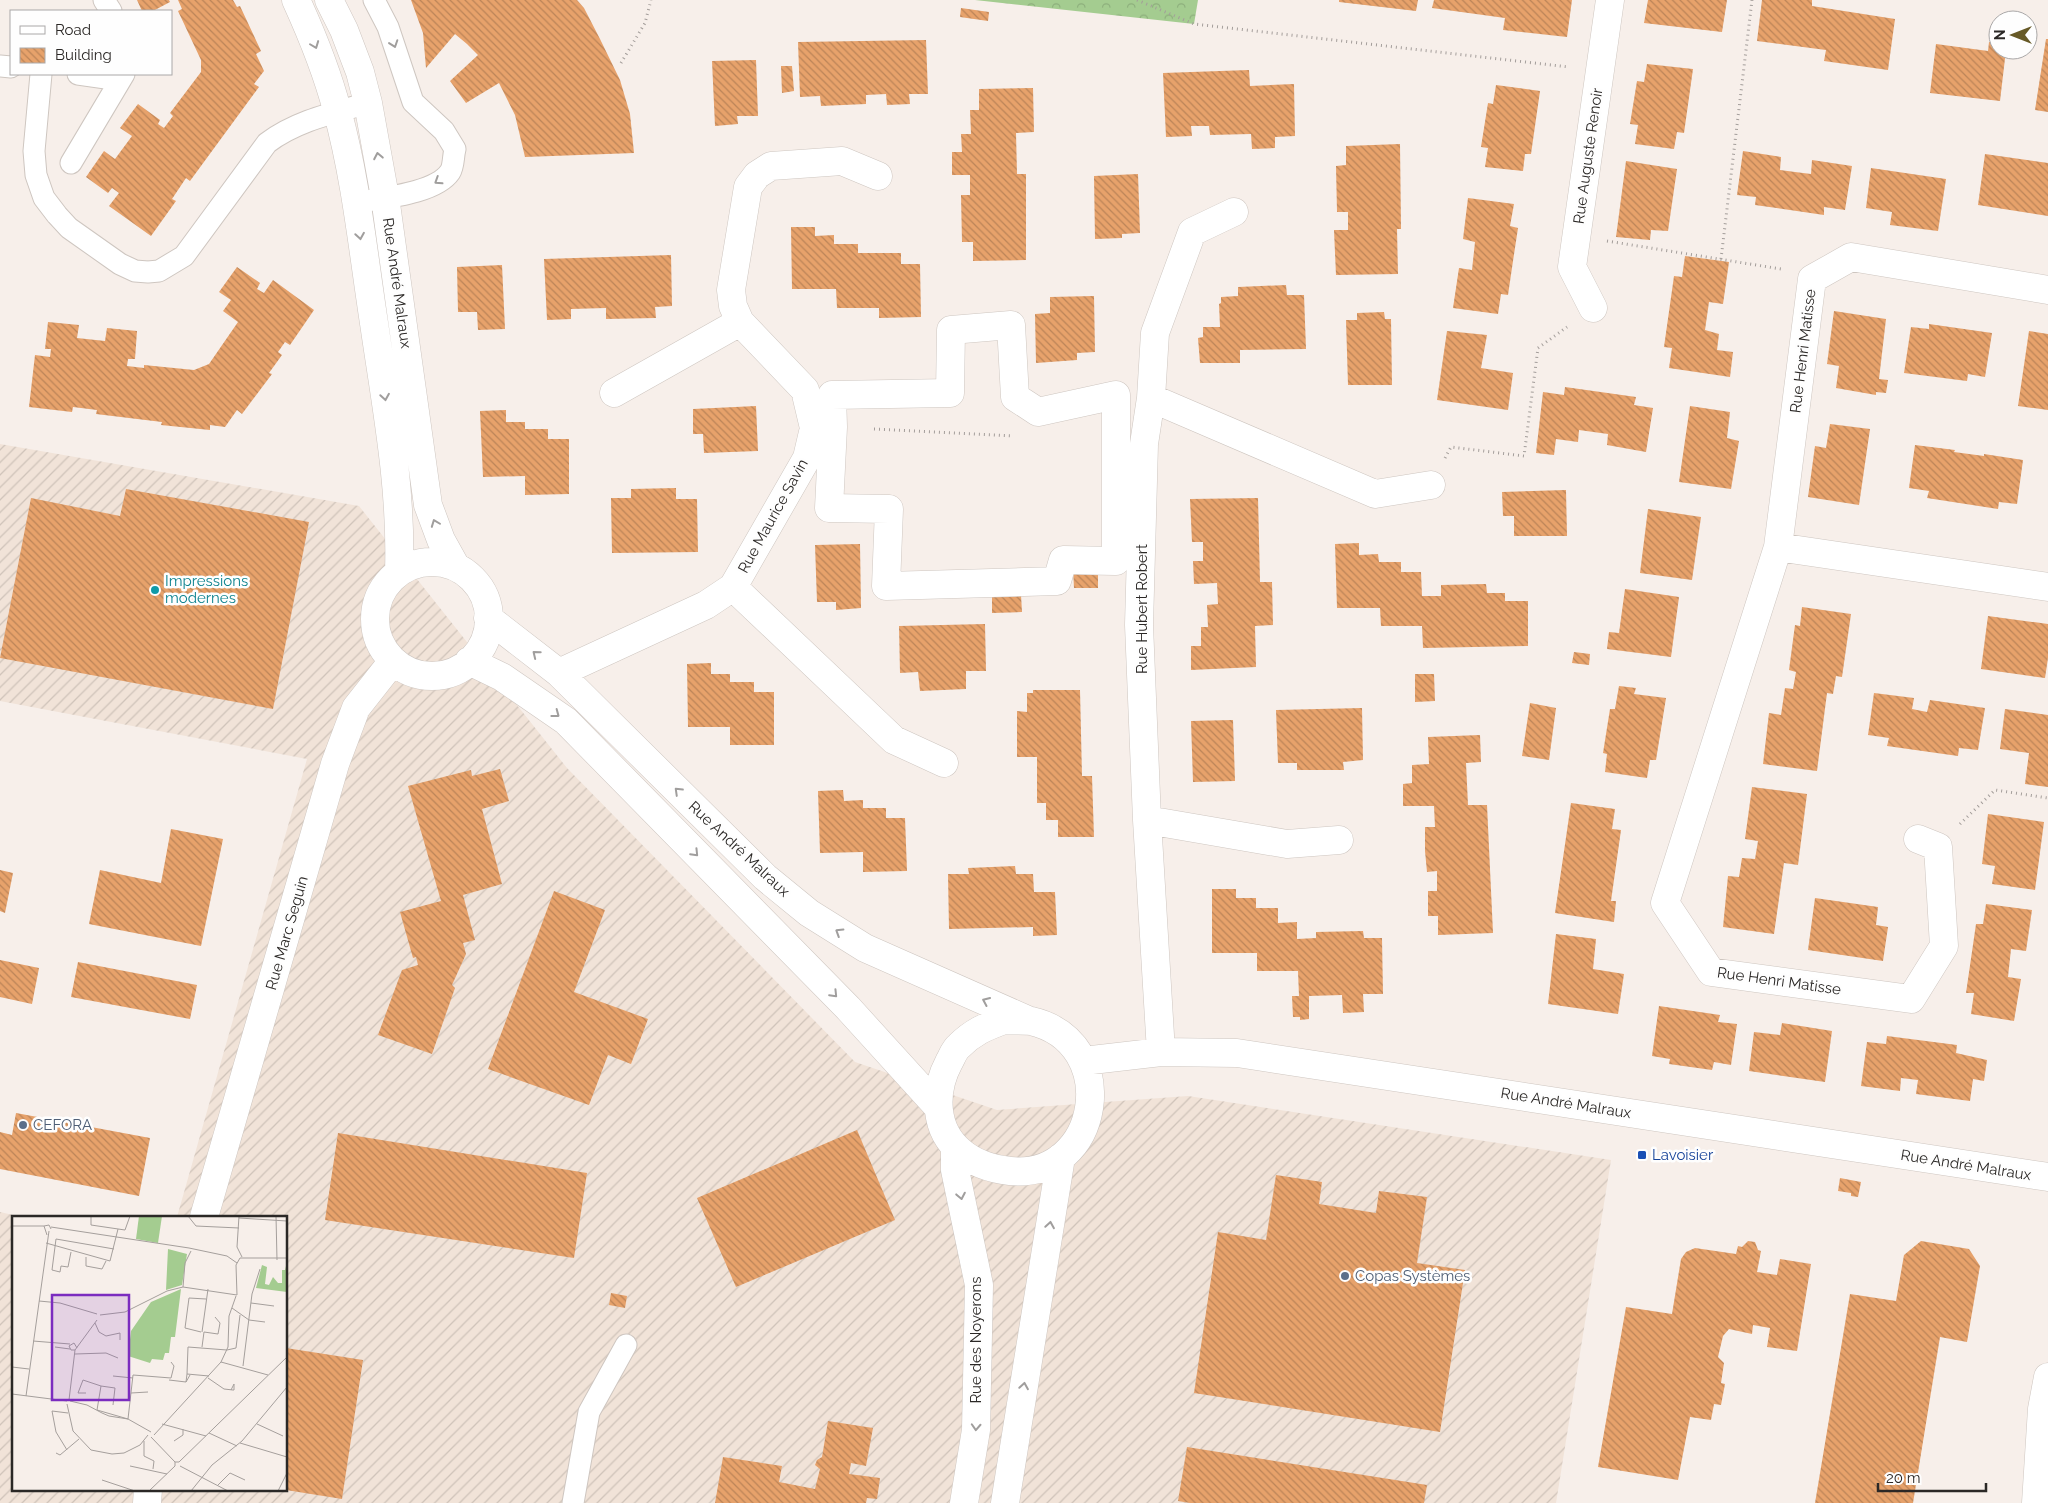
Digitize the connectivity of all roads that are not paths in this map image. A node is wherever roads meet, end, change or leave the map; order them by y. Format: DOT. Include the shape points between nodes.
graph roads {
  1 [pos="296,0"];
  2 [pos="329,0"];
  3 [pos="374,0"];
  4 [pos="1610,0"];
  5 [pos="41,75"];
  6 [pos="93,75"];
  7 [pos="122,77"];
  8 [pos="368,103"];
  9 [pos="338,111"];
  10 [pos="71,163"];
  11 [pos="878,176"];
  12 [pos="385,197"];
  13 [pos="355,203"];
  14 [pos="1234,212"];
  15 [pos="2048,290"];
  16 [pos="1593,308"];
  17 [pos="740,322"];
  18 [pos="614,393"];
  19 [pos="1151,398"];
  20 [pos="833,427"];
  21 [pos="1431,485"];
  22 [pos="1778,547"];
  23 [pos="456,567"];
  24 [pos="399,572"];
  25 [pos="733,587"];
  26 [pos="2048,587"];
  27 [pos="488,618"];
  28 [pos="393,661"];
  29 [pos="470,661"];
  30 [pos="559,673"];
  31 [pos="944,763"];
  32 [pos="1147,820"];
  33 [pos="1339,840"];
  34 [pos="1928,843"];
  35 [pos="1030,1021"];
  36 [pos="1161,1052"];
  37 [pos="1083,1061"];
  38 [pos="938,1107"];
  39 [pos="955,1148"];
  40 [pos="1061,1157"];
  41 [pos="2048,1178"];
  42 [pos="204,1216"];
  43 [pos="626,1344"];
  44 [pos="2048,1377"];
  45 [pos="2048,1462"];
  46 [pos="148,1490"];
  47 [pos="2036,1501"];
  48 [pos="146,1503"];
  49 [pos="574,1503"];
  50 [pos="964,1503"];
  51 [pos="1005,1503"];
  1 -- 9 [label="street, Rue André Malraux, one-way"];
  2 -- 8 [label="street, Rue André Malraux" via="360,72"];
  3 -- 12 [label="lane, one-way" via="388,27 414,102 444,131 454,149 451,170 438,183"];
  4 -- 16 [label="street, Rue Auguste Renoir" via="1572,267"];
  5 -- 9 [label="lane" via="34,152 36,175 44,198 69,228 135,271 158,271 184,256 267,143 293,126"];
  6 -- 7 [label="lane"];
  7 -- 10 [label="lane"];
  8 -- 9 [label="lane"];
  12 -- 8 [label="street, Rue André Malraux, one-way"];
  9 -- 13 [label="street, Rue André Malraux"];
  11 -- 17 [label="street, Rue Maurice Savin" via="842,161 771,166 757,175 748,187 731,290"];
  12 -- 13 [label="lane"];
  23 -- 12 [label="street, Rue André Malraux, one-way" via="428,505"];
  13 -- 24 [label="street, Rue André Malraux, one-way" via="391,440 399,515"];
  14 -- 19 [label="street, Rue Hubert Robert" via="1192,232 1155,332"];
  15 -- 22 [label="street, Rue Henri Matisse" via="1850,257 1812,279"];
  17 -- 18 [label="street"];
  17 -- 25 [label="street, Rue Maurice Savin" via="805,390 814,428 806,458"];
  19 -- 21 [label="street" via="1375,494"];
  19 -- 32 [label="street, Rue Hubert Robert" via="1144,444 1140,625"];
  20 -- 20 [label="street" via="832,395 950,393 951,330 1011,325 1015,397 1038,412 1116,395 1116,561 1063,560 1057,581 886,586 889,508 829,508"];
  22 -- 26 [label="street"];
  22 -- 34 [label="street, Rue Henri Matisse" via="1665,903 1711,972 1911,999 1944,946"];
  23 -- 24 [label="street" via="427,561"];
  23 -- 27 [label="street" via="474,580 485,597"];
  24 -- 28 [label="street" via="384,586 376,605 375,625 381,645"];
  25 -- 30 [label="street, Rue Maurice Savin" via="706,605"];
  25 -- 31 [label="street, Rue Maurice Savin" via="894,740"];
  27 -- 29 [label="street" via="487,634"];
  30 -- 27 [label="street, Rue André Malraux, one-way"];
  28 -- 29 [label="street" via="407,671 440,676 456,671"];
  28 -- 42 [label="street, Rue Marc Seguin" via="356,708 335,764"];
  29 -- 38 [label="street, Rue André Malraux, one-way" via="502,677 566,721 848,1008"];
  35 -- 30 [label="street, Rue André Malraux, one-way" via="866,948 809,913 765,877"];
  32 -- 33 [label="street" via="1287,844"];
  32 -- 36 [label="street, Rue Hubert Robert"];
  35 -- 37 [label="street" via="1057,1032"];
  35 -- 38 [label="street" via="1004,1020 977,1031 957,1048 942,1078"];
  36 -- 37 [label="street, Rue André Malraux"];
  36 -- 41 [label="street, Rue André Malraux" via="1236,1053"];
  37 -- 40 [label="street" via="1091,1086 1089,1113 1079,1137"];
  38 -- 39 [label="street" via="943,1130"];
  39 -- 40 [label="street" via="971,1160 1017,1172 1043,1166"];
  39 -- 50 [label="street, Rue des Noyerons, one-way" via="955,1170 979,1285 976,1430"];
  51 -- 40 [label="street, one-way"];
  43 -- 49 [label="lane" via="588,1412"];
  44 -- 47 [label="street" via="2042,1409"];
  45 -- 47 [label="street"];
  46 -- 48 [label="street"];
}
